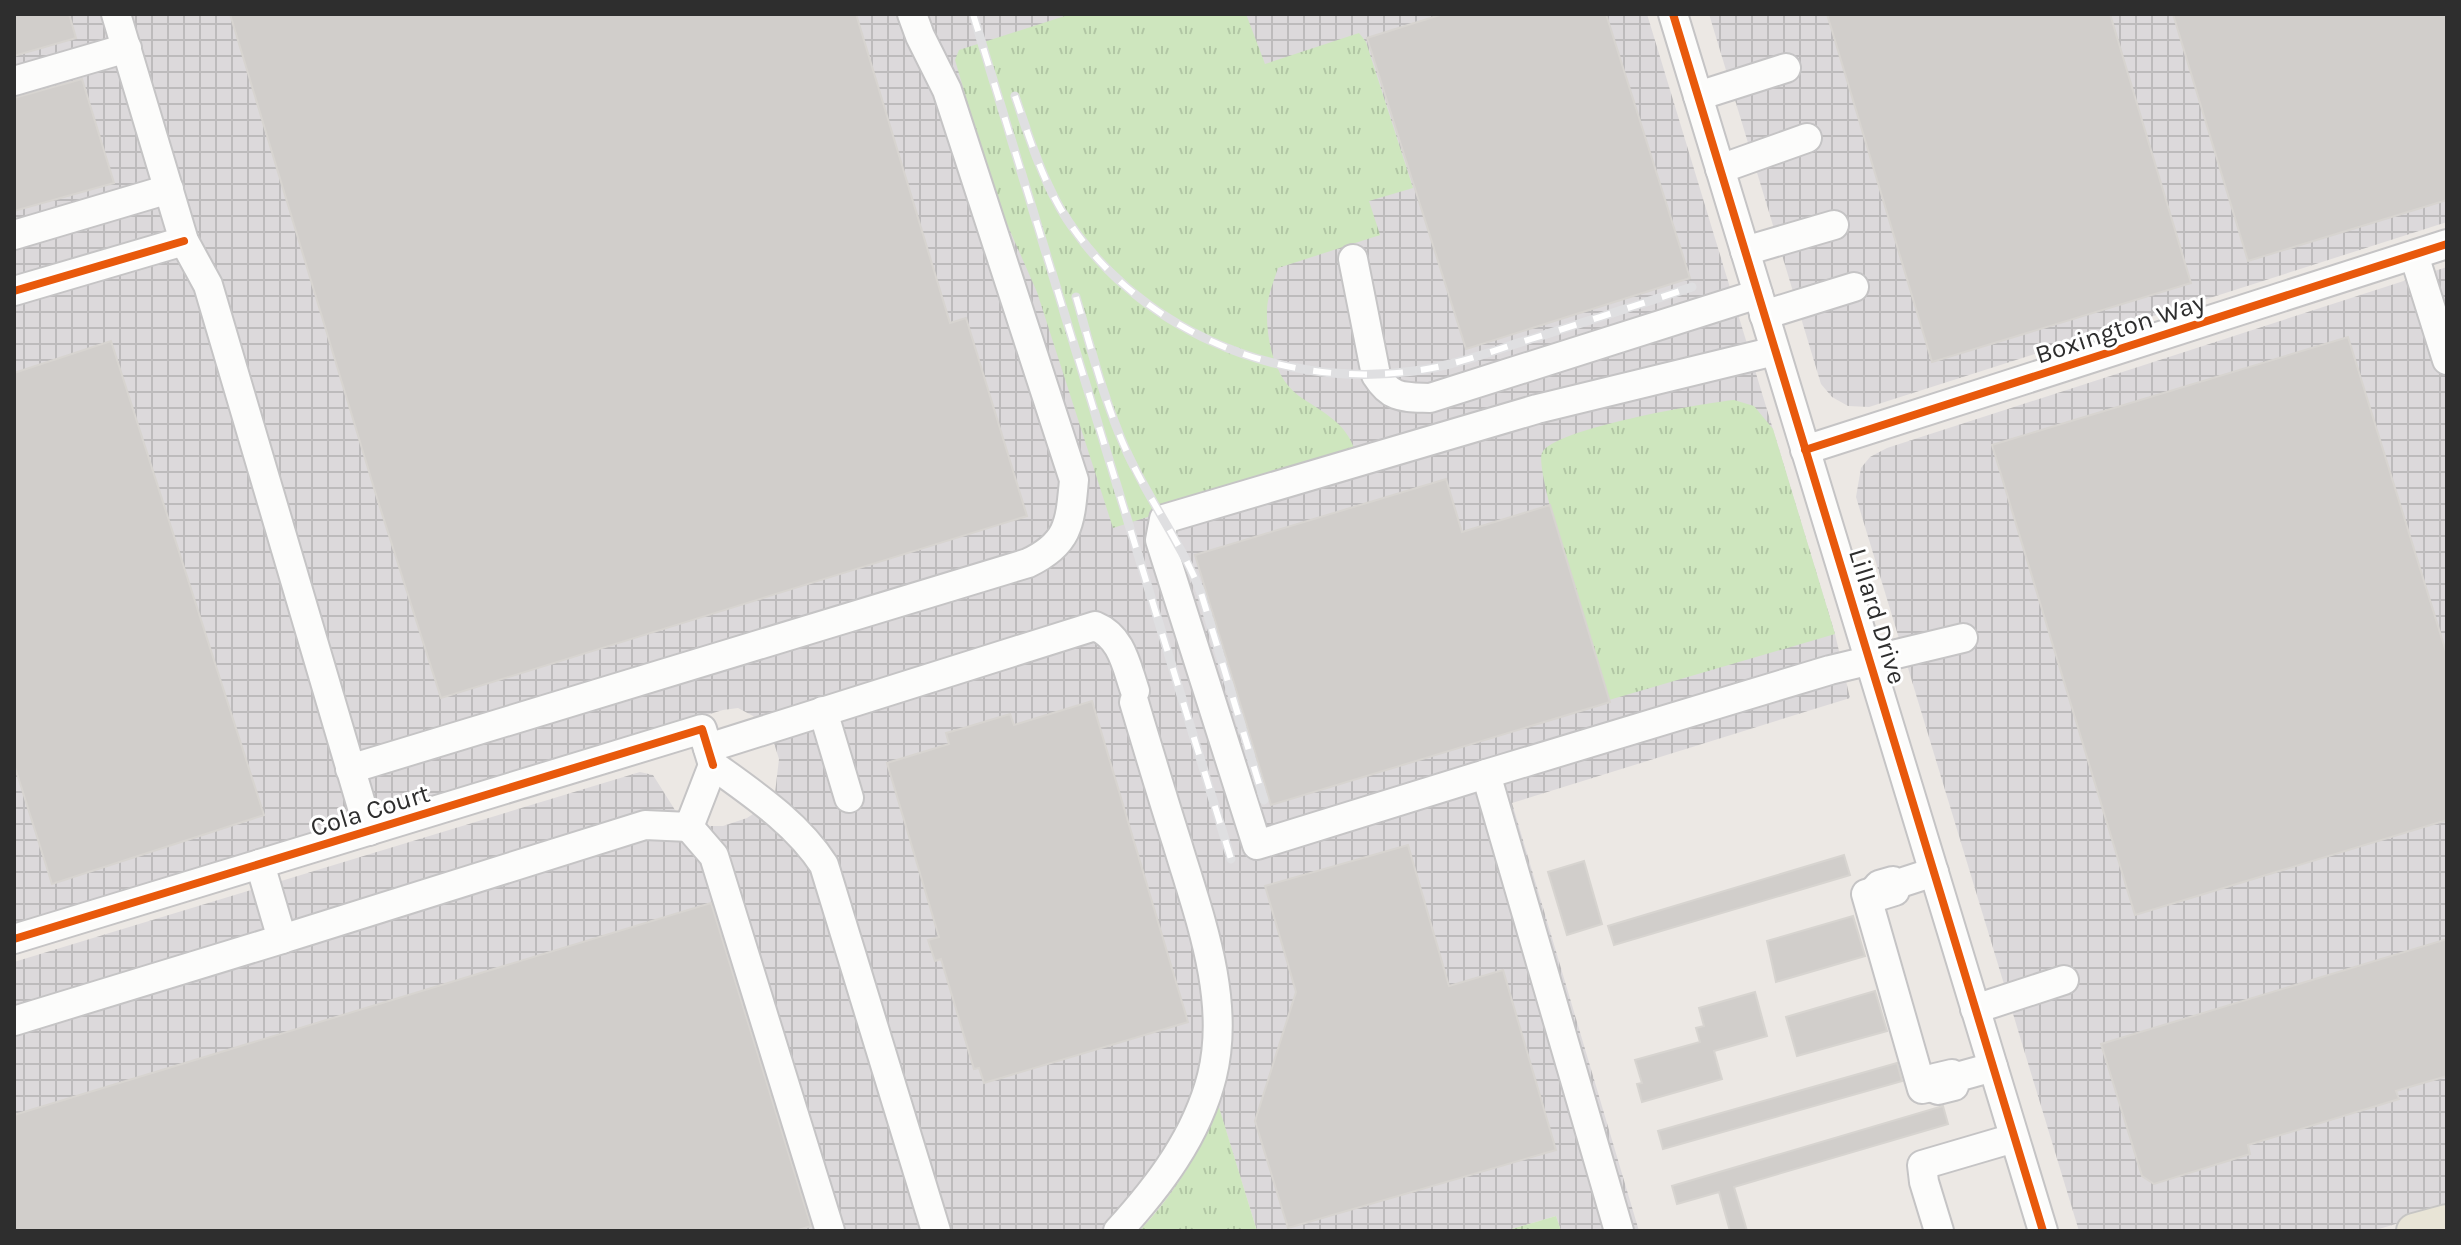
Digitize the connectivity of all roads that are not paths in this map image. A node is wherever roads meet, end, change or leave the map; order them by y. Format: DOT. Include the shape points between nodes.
graph roads {
  1 [pos="116,14"];
  2 [pos="912,14"];
  3 [pos="1673,14"];
  4 [pos="127,48"];
  5 [pos="1786,68"];
  6 [pos="14,81"];
  7 [pos="1698,96"];
  8 [pos="1807,138"];
  9 [pos="1720,169"];
  10 [pos="169,189"];
  11 [pos="1834,225"];
  12 [pos="14,235"];
  13 [pos="184,241"];
  14 [pos="2447,244"];
  15 [pos="1745,251"];
  16 [pos="2414,255"];
  17 [pos="1353,259"];
  18 [pos="1854,287"];
  19 [pos="14,291"];
  20 [pos="1761,304"];
  21 [pos="1775,351"];
  22 [pos="2447,360"];
  23 [pos="1805,450"];
  24 [pos="1963,638"];
  25 [pos="1871,661"];
  26 [pos="823,711"];
  27 [pos="711,756"];
  28 [pos="350,769"];
  29 [pos="1486,774"];
  30 [pos="849,798"];
  31 [pos="689,827"];
  32 [pos="369,831"];
  33 [pos="260,864"];
  34 [pos="1934,872"];
  35 [pos="16,931"];
  36 [pos="282,939"];
  37 [pos="2064,980"];
  38 [pos="1975,1009"];
  39 [pos="14,1021"];
  40 [pos="1993,1067"];
  41 [pos="2014,1138"];
  42 [pos="2447,1222"];
  43 [pos="830,1231"];
  44 [pos="936,1231"];
  45 [pos="1118,1231"];
  46 [pos="1619,1231"];
  47 [pos="1939,1231"];
  48 [pos="2043,1231"];
  49 [pos="2414,1231"];
  1 -- 4 [label="street"];
  2 -- 28 [label="street" via="947,90 1074,480 1070,524 1049,553"];
  3 -- 7 [label="street, Lillard Drive"];
  4 -- 6 [label="street"];
  4 -- 10 [label="street"];
  5 -- 7 [label="street"];
  7 -- 9 [label="street, Lillard Drive"];
  8 -- 9 [label="street"];
  9 -- 15 [label="street, Lillard Drive"];
  10 -- 12 [label="street"];
  10 -- 13 [label="street"];
  11 -- 15 [label="street"];
  13 -- 19 [label="street"];
  13 -- 28 [label="street" via="208,285"];
  14 -- 16 [label="street, Boxington Way"];
  15 -- 20 [label="street, Lillard Drive"];
  16 -- 22 [label="street"];
  16 -- 23 [label="street, Boxington Way"];
  17 -- 20 [label="street" via="1376,375 1385,389 1401,397 1430,398"];
  18 -- 20 [label="street"];
  20 -- 21 [label="street, Lillard Drive"];
  21 -- 23 [label="street, Lillard Drive"];
  21 -- 29 [label="street" via="1563,402 1164,519 1160,540 1257,845"];
  23 -- 25 [label="street, Lillard Drive"];
  24 -- 25 [label="street"];
  25 -- 29 [label="street"];
  25 -- 34 [label="street, Lillard Drive"];
  26 -- 27 [label="street"];
  26 -- 30 [label="street"];
  26 -- 45 [label="street" via="1095,626 1108,631 1119,646 1196,906 1218,1018 1212,1075 1191,1132 1153,1193"];
  27 -- 31 [label="street"];
  27 -- 32 [label="street, Cola Court" via="702,729"];
  27 -- 44 [label="street" via="810,843 824,865"];
  28 -- 32 [label="street"];
  29 -- 46 [label="street"];
  31 -- 36 [label="street" via="645,825"];
  31 -- 43 [label="street" via="714,856"];
  32 -- 33 [label="street, Cola Court"];
  33 -- 35 [label="street, Cola Court"];
  33 -- 36 [label="street"];
  34 -- 38 [label="street, Lillard Drive"];
  34 -- 40 [label="street" via="1866,894 1922,1089"];
  36 -- 39 [label="street"];
  37 -- 38 [label="street"];
  38 -- 40 [label="street, Lillard Drive"];
  40 -- 41 [label="street, Lillard Drive"];
  41 -- 47 [label="street" via="1922,1165"];
  41 -- 48 [label="street, Lillard Drive"];
  42 -- 49 [label="main road"];
}
